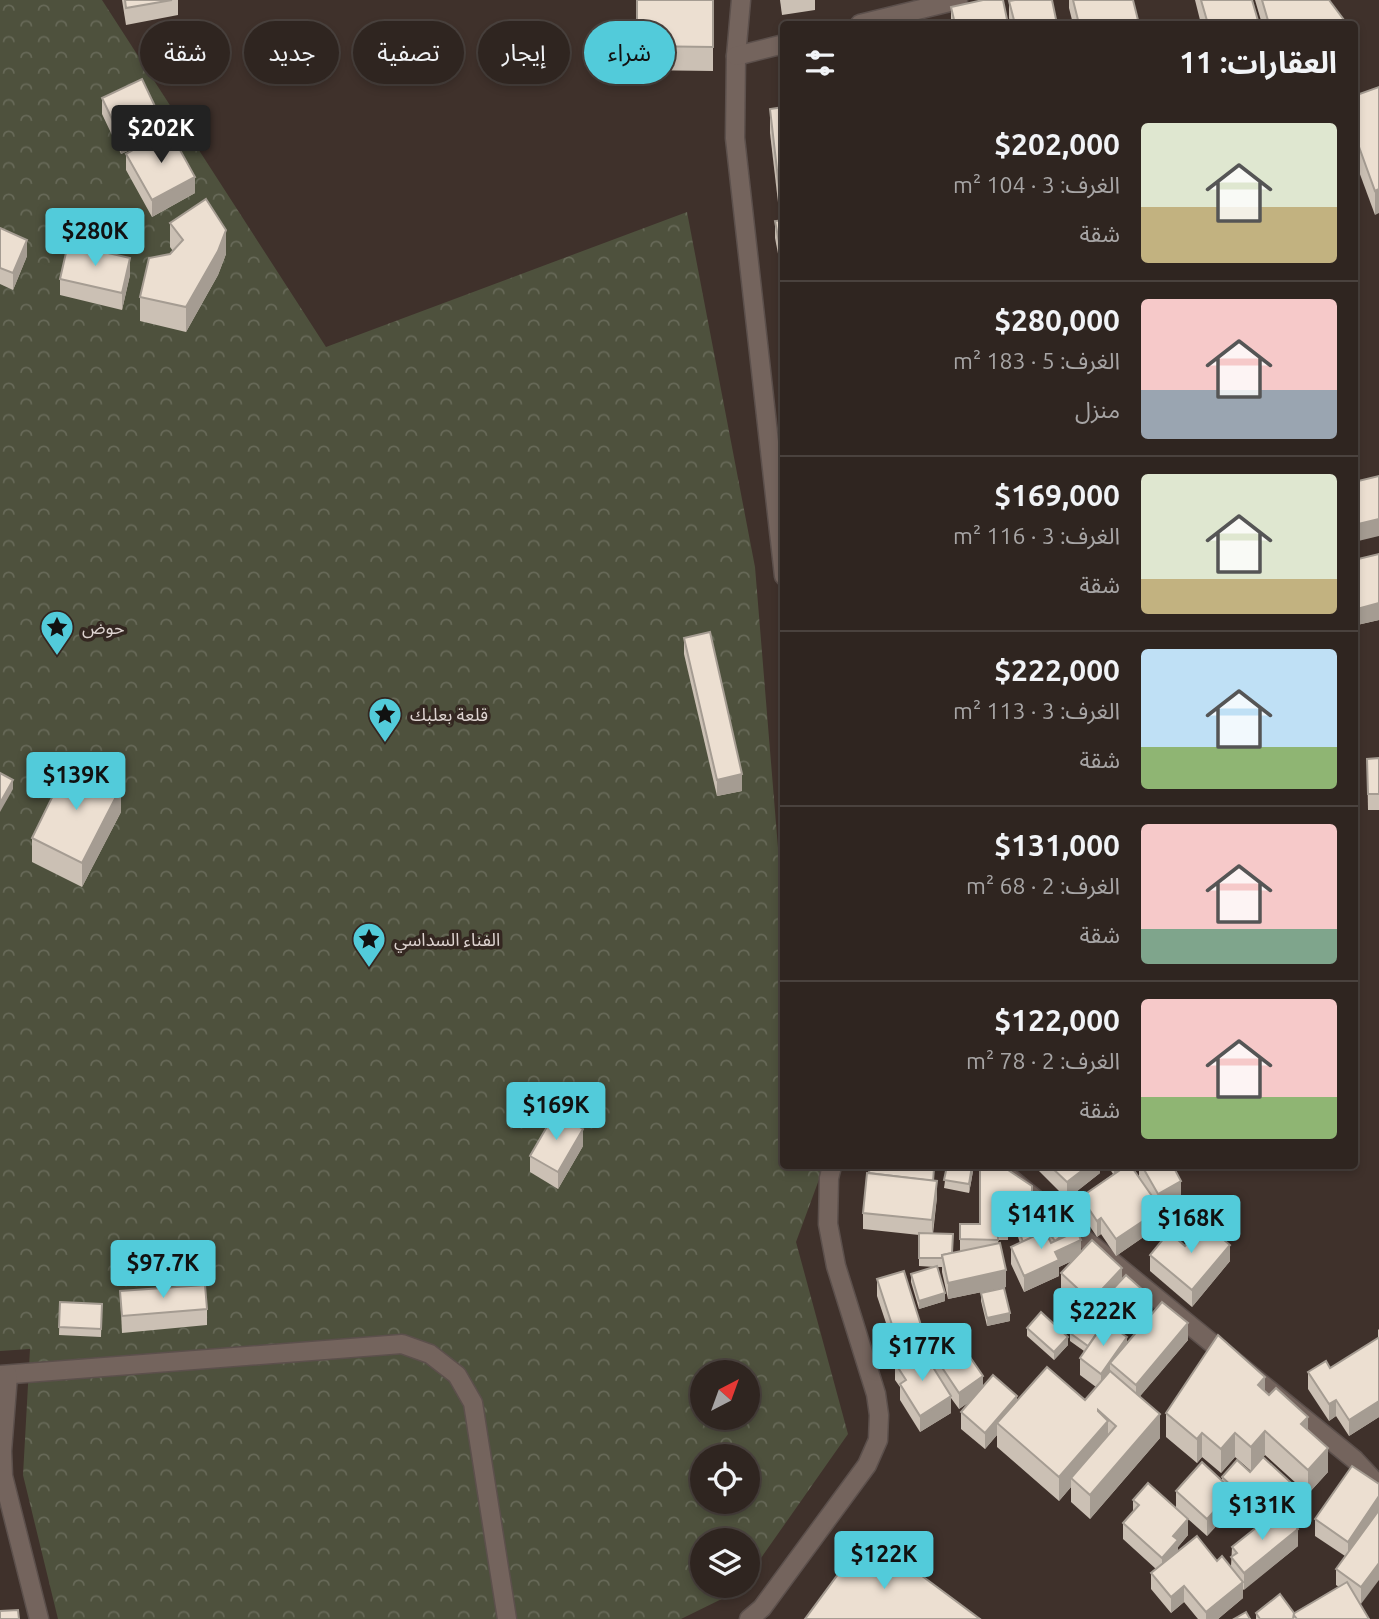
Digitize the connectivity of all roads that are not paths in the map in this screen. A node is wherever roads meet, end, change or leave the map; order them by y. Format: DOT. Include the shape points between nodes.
graph roads {
  1 [pos="741,0"];
  2 [pos="958,0"];
  3 [pos="872,21"];
  4 [pos="780,45"];
  5 [pos="736,56"];
  6 [pos="780,540"];
  7 [pos="831,1169"];
  8 [pos="1000,1169"];
  9 [pos="4,1375"];
  10 [pos="1379,1486"];
  11 [pos="39,1619"];
  12 [pos="506,1619"];
  13 [pos="749,1619"];
  1 -- 5 [label="street"];
  2 -- 3 [label="street"];
  4 -- 5 [label="street"];
  5 -- 6 [label="street" via="735,138"];
  7 -- 13 [label="street" via="828,1224 836,1266 876,1394 878,1440 867,1465 762,1608"];
  8 -- 10 [label="street" via="1355,1460"];
  9 -- 11 [label="street" via="3,1476"];
  9 -- 12 [label="street" via="402,1344 430,1354 457,1376 473,1403"];
}
